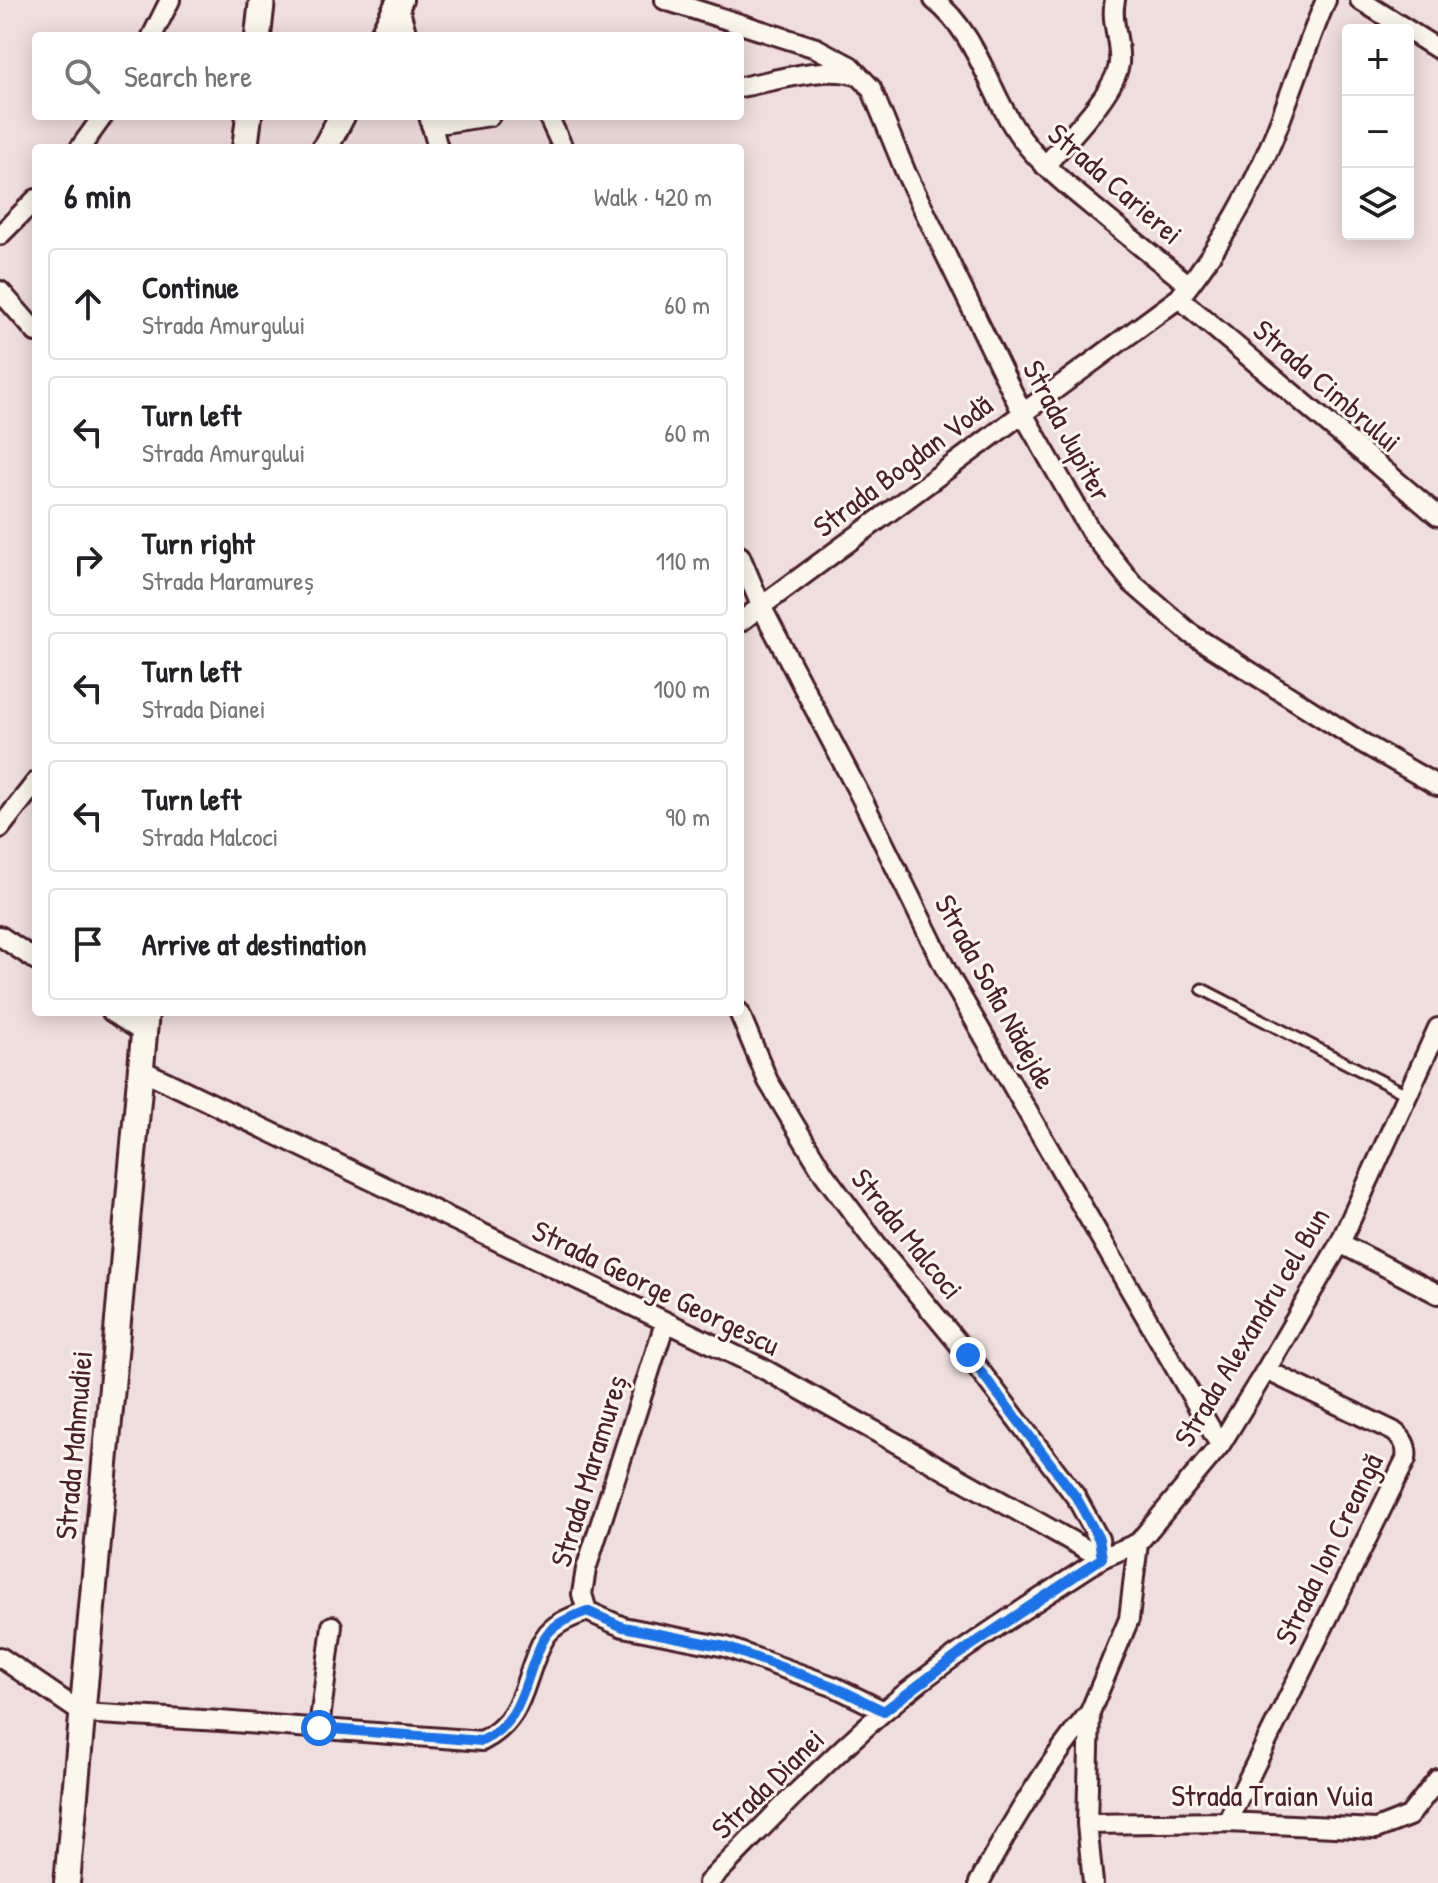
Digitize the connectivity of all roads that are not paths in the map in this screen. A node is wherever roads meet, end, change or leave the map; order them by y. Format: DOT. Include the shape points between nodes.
graph roads {
  1 [pos="170,0"];
  2 [pos="262,0"];
  3 [pos="665,0"];
  4 [pos="934,0"];
  5 [pos="1115,0"];
  6 [pos="1326,0"];
  7 [pos="1360,0"];
  8 [pos="399,1"];
  9 [pos="154,32"];
  10 [pos="258,32"];
  11 [pos="384,32"];
  12 [pos="406,32"];
  13 [pos="1438,49"];
  14 [pos="861,77"];
  15 [pos="744,86"];
  16 [pos="100,120"];
  17 [pos="248,120"];
  18 [pos="340,120"];
  19 [pos="430,120"];
  20 [pos="550,120"];
  21 [pos="83,144"];
  22 [pos="246,144"];
  23 [pos="327,144"];
  24 [pos="437,144"];
  25 [pos="561,144"];
  26 [pos="1045,166"];
  27 [pos="32,203"];
  28 [pos="0,235"];
  29 [pos="0,291"];
  30 [pos="1184,292"];
  31 [pos="32,327"];
  32 [pos="1022,412"];
  33 [pos="1438,516"];
  34 [pos="744,565"];
  35 [pos="762,608"];
  36 [pos="744,619"];
  37 [pos="1438,786"];
  38 [pos="32,787"];
  39 [pos="0,828"];
  40 [pos="0,936"];
  41 [pos="32,957"];
  42 [pos="1202,989"];
  43 [pos="124,1016"];
  44 [pos="741,1016"];
  45 [pos="145,1023"];
  46 [pos="1438,1028"];
  47 [pos="1434,1050"];
  48 [pos="140,1069"];
  49 [pos="1408,1095"];
  50 [pos="1340,1243"];
  51 [pos="1438,1294"];
  52 [pos="665,1323"];
  53 [pos="1266,1370"];
  54 [pos="1220,1445"];
  55 [pos="1138,1543"];
  56 [pos="1102,1558"];
  57 [pos="587,1611"];
  58 [pos="332,1626"];
  59 [pos="0,1657"];
  60 [pos="884,1711"];
  61 [pos="1090,1712"];
  62 [pos="82,1713"];
  63 [pos="319,1728"];
  64 [pos="1438,1779"];
  65 [pos="1227,1822"];
  66 [pos="1087,1824"];
  67 [pos="67,1883"];
  68 [pos="708,1883"];
  69 [pos="979,1883"];
  70 [pos="1093,1883"];
  1 -- 9 [label="street"];
  2 -- 10 [label="main road"];
  3 -- 14 [label="street" via="816,48"];
  4 -- 26 [label="street, Strada Carierei" via="959,24 995,97"];
  5 -- 26 [label="street" via="1115,78"];
  6 -- 30 [label="street, Strada Bogdan Vodă" via="1252,182 1214,252"];
  7 -- 13 [label="street"];
  8 -- 11 [label="main road"];
  8 -- 12 [label="street"];
  14 -- 15 [label="street" via="822,73"];
  14 -- 32 [label="street, Strada Jupiter" via="880,106 906,173"];
  16 -- 21 [label="street"];
  17 -- 22 [label="main road"];
  18 -- 23 [label="main road"];
  19 -- 24 [label="street"];
  20 -- 25 [label="street"];
  26 -- 30 [label="street, Strada Carierei"];
  27 -- 28 [label="street"];
  29 -- 31 [label="street"];
  30 -- 32 [label="street, Strada Bogdan Vodă"];
  30 -- 33 [label="street, Strada Cimbrului"];
  32 -- 35 [label="street, Strada Bogdan Vodă"];
  32 -- 37 [label="street, Strada Jupiter" via="1091,532 1132,583 1191,634"];
  34 -- 35 [label="street, Strada Sofia Nădejde"];
  35 -- 36 [label="street, Strada Bogdan Vodă"];
  35 -- 54 [label="street, Strada Sofia Nădejde" via="948,974"];
  38 -- 39 [label="street"];
  40 -- 41 [label="street"];
  42 -- 49 [label="lane"];
  43 -- 45 [label="street"];
  44 -- 56 [label="street, Strada Malcoci" via="768,1081 824,1174 1076,1497 1099,1539"];
  45 -- 48 [label="main road, Strada Mahmudiei"];
  46 -- 47 [label="street, Strada Alexandru cel Bun"];
  47 -- 49 [label="street, Strada Alexandru cel Bun"];
  48 -- 52 [label="street, Strada George Georgescu"];
  48 -- 62 [label="main road, Strada Mahmudiei"];
  49 -- 50 [label="street, Strada Alexandru cel Bun"];
  50 -- 51 [label="street"];
  50 -- 53 [label="street, Strada Alexandru cel Bun"];
  52 -- 56 [label="street, Strada George Georgescu" via="762,1368"];
  52 -- 57 [label="street, Strada Maramureș" via="586,1569 582,1594"];
  53 -- 54 [label="street, Strada Alexandru cel Bun"];
  53 -- 65 [label="street, Strada Ion Creangă" via="1393,1431 1407,1452"];
  54 -- 55 [label="street, Strada Alexandru cel Bun"];
  55 -- 56 [label="street"];
  55 -- 61 [label="street" via="1129,1619"];
  56 -- 60 [label="street, Strada Dianei"];
  57 -- 60 [label="street, Strada Maramureș" via="623,1627 726,1647"];
  57 -- 63 [label="street" via="565,1619 546,1635 511,1719 482,1741"];
  58 -- 63 [label="street"];
  59 -- 62 [label="street"];
  60 -- 68 [label="street, Strada Dianei"];
  61 -- 66 [label="street"];
  61 -- 69 [label="street" via="1039,1781"];
  62 -- 63 [label="street"];
  62 -- 67 [label="main road, Strada Mahmudiei"];
  64 -- 65 [label="street, Strada Traian Vuia" via="1409,1816 1376,1829"];
  65 -- 66 [label="street, Strada Traian Vuia"];
  66 -- 70 [label="street"];
}
